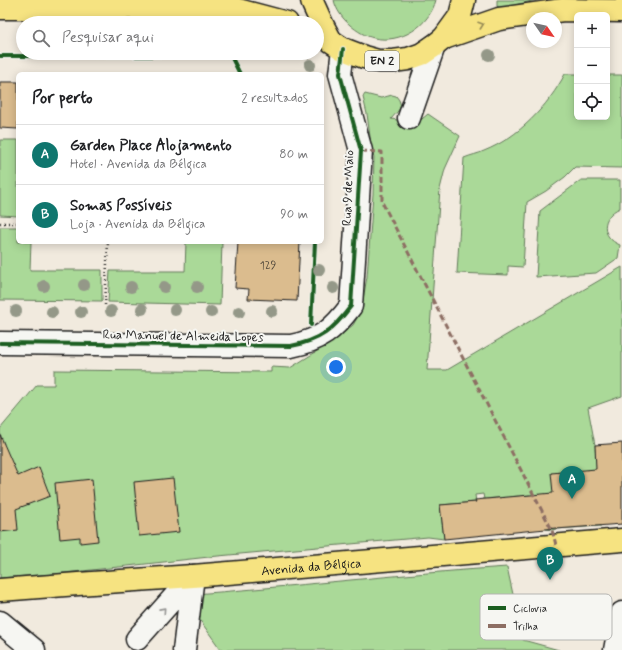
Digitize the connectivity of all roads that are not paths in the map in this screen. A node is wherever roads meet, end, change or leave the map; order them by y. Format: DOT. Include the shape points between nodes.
graph roads {
  1 [pos="312,0"];
  2 [pos="464,0"];
  3 [pos="0,8"];
  4 [pos="622,11"];
  5 [pos="262,16"];
  6 [pos="318,16"];
  7 [pos="324,29"];
  8 [pos="330,42"];
  9 [pos="439,42"];
  10 [pos="409,118"];
  11 [pos="351,306"];
  12 [pos="0,342"];
  13 [pos="622,540"];
  14 [pos="193,576"];
  15 [pos="0,590"];
  16 [pos="622,613"];
  17 [pos="0,622"];
  18 [pos="137,639"];
  19 [pos="34,650"];
  20 [pos="184,650"];
  21 [pos="615,650"];
  1 -- 6 [label="main road"];
  2 -- 9 [label="main road, EN 2" via="460,16"];
  3 -- 5 [label="main road" via="219,7 234,8"];
  9 -- 4 [label="main road, EN 2, one-way" via="500,19 563,10"];
  7 -- 8 [label="main road"];
  8 -- 9 [label="main road, EN 2" via="364,58 378,61 408,59 422,54"];
  8 -- 11 [label="street, Rua 9 de Maio" via="361,151"];
  9 -- 10 [label="street"];
  11 -- 12 [label="street, Rua Manuel de Almeida Lopes" via="335,325 320,336 292,346"];
  13 -- 14 [label="main road, Avenida da Bélgica"];
  14 -- 15 [label="main road, Avenida da Bélgica"];
  18 -- 14 [label="street, one-way"];
  14 -- 20 [label="street"];
  16 -- 21 [label="street"];
  17 -- 19 [label="street"];
}
